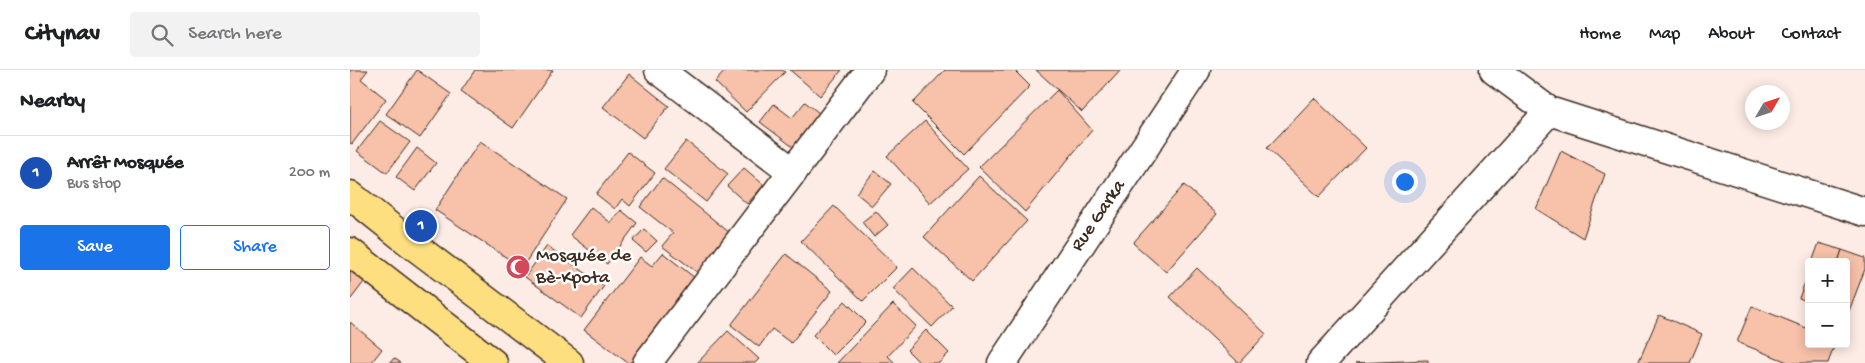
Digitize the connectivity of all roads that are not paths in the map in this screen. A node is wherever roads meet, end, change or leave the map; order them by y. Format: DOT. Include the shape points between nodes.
graph roads {
  1 [pos="659,70"];
  2 [pos="870,70"];
  3 [pos="1196,70"];
  4 [pos="1494,70"];
  5 [pos="1549,111"];
  6 [pos="793,172"];
  7 [pos="350,195"];
  8 [pos="1865,212"];
  9 [pos="350,252"];
  10 [pos="493,363"];
  11 [pos="569,363"];
  12 [pos="646,363"];
  13 [pos="1002,363"];
  14 [pos="1321,363"];
  1 -- 6 [label="street"];
  2 -- 6 [label="street"];
  3 -- 13 [label="street, Rue Garka"];
  4 -- 5 [label="street"];
  5 -- 8 [label="street"];
  5 -- 14 [label="street"];
  6 -- 12 [label="street"];
  7 -- 11 [label="main road"];
  9 -- 10 [label="main road"];
}
